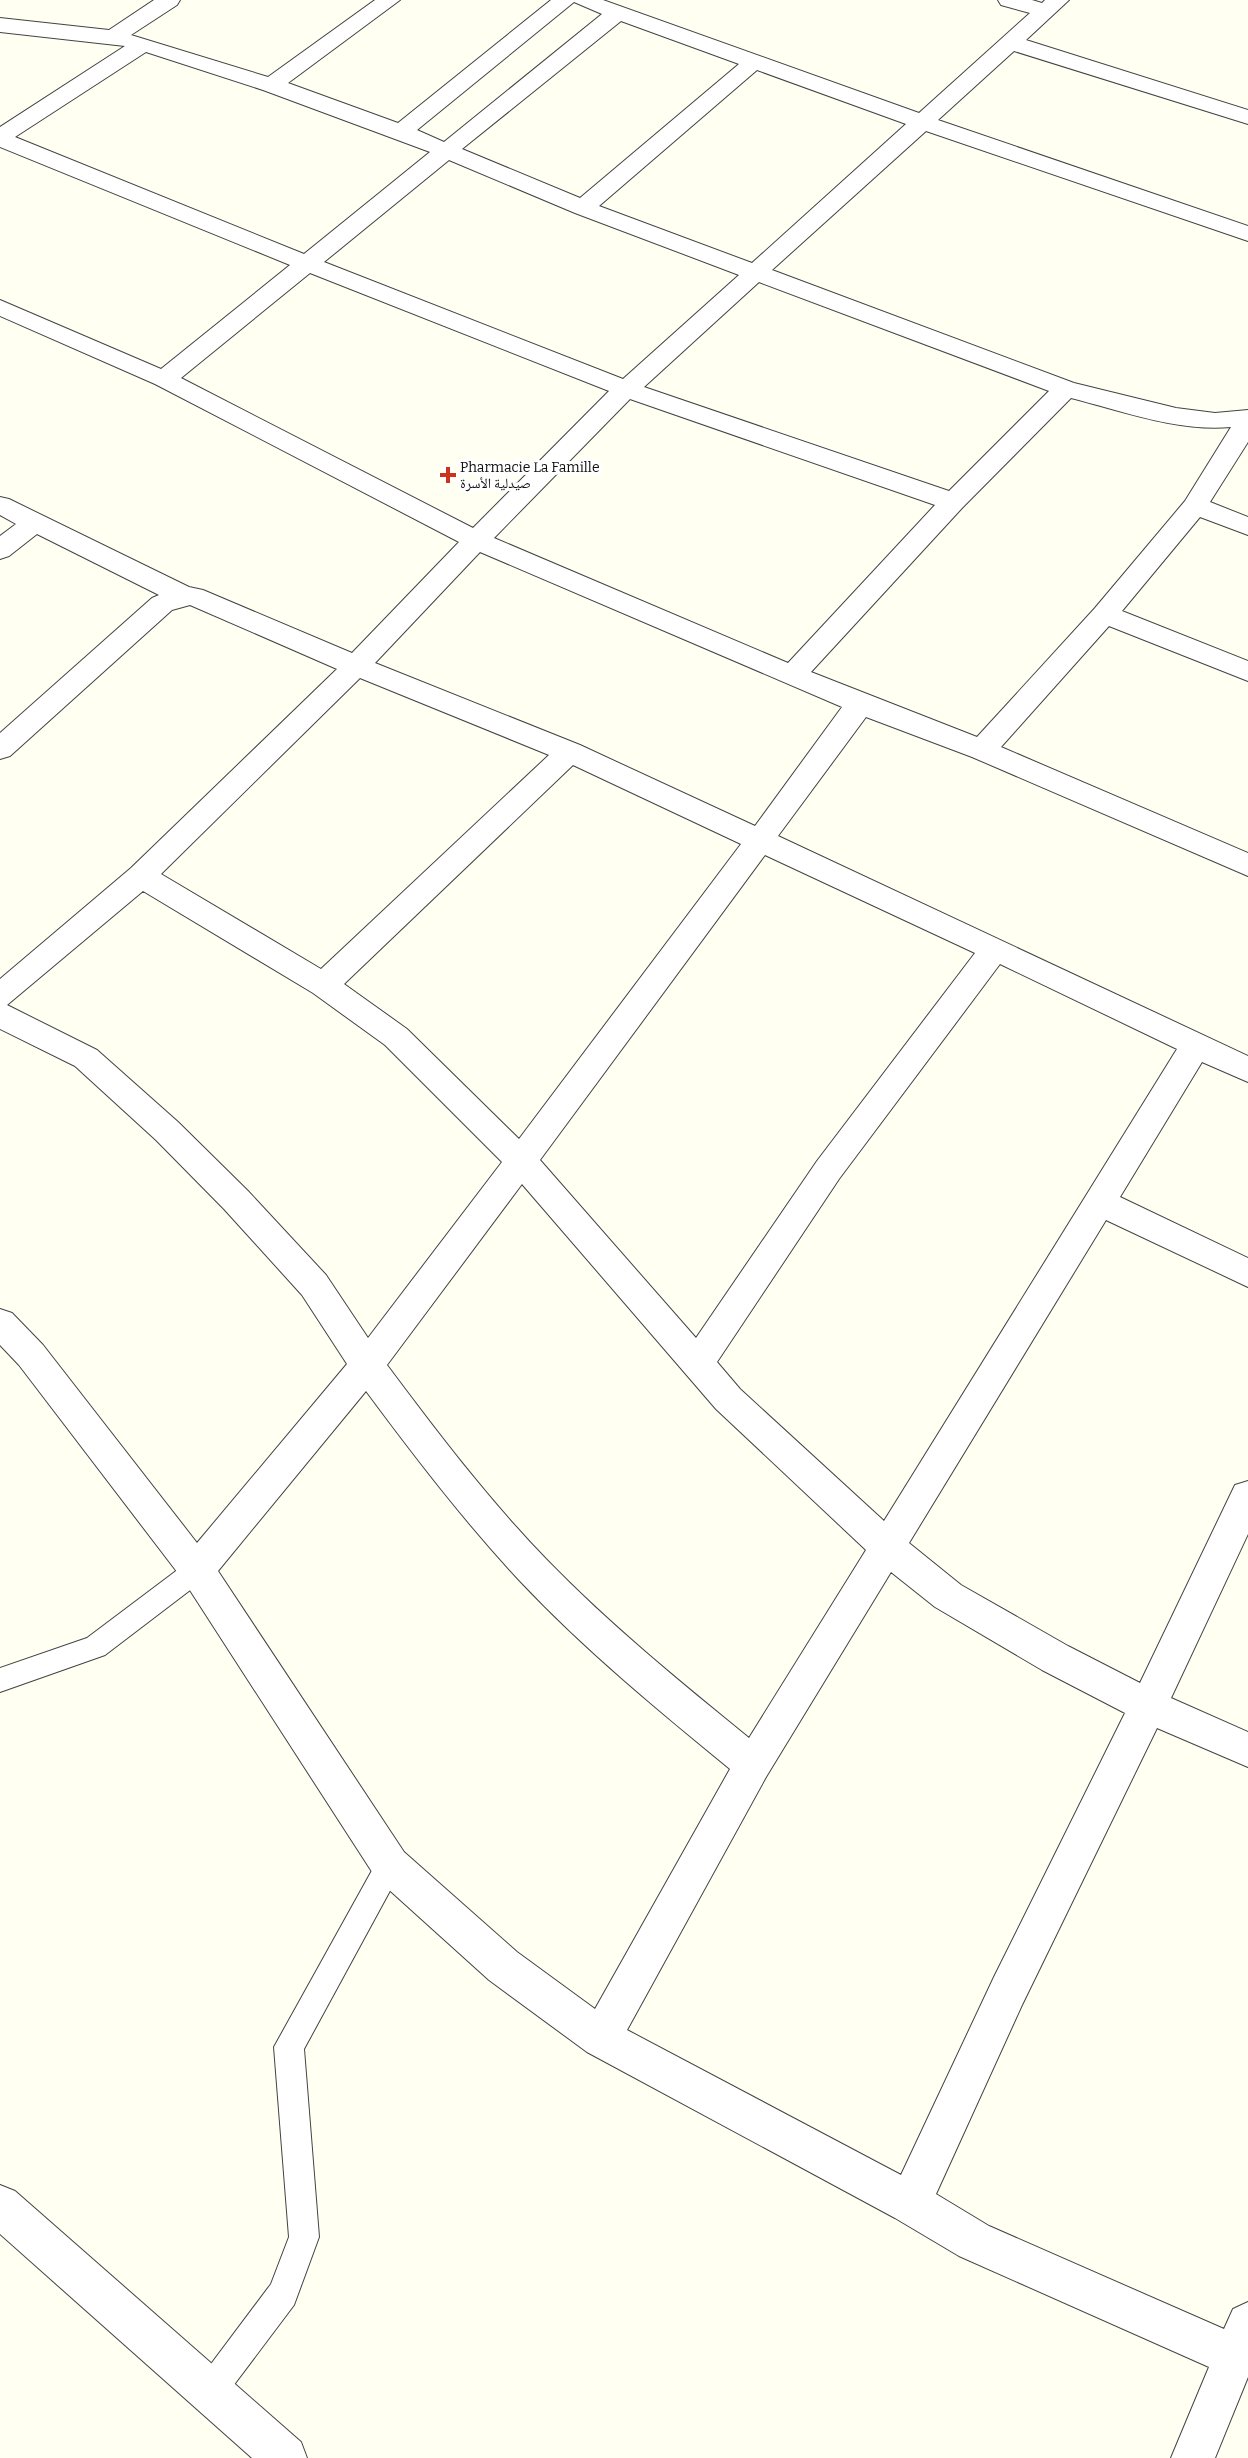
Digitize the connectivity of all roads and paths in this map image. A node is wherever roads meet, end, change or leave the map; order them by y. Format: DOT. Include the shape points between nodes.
graph roads {
  1 [pos="169,0"];
  2 [pos="389,0"];
  3 [pos="564,0"];
  4 [pos="583,0"];
  5 [pos="1009,0"];
  6 [pos="1052,6"];
  7 [pos="617,13"];
  8 [pos="0,25"];
  9 [pos="113,37"];
  10 [pos="1010,42"];
  11 [pos="143,44"];
  12 [pos="754,62"];
  13 [pos="271,85"];
  14 [pos="1248,117"];
  15 [pos="921,122"];
  16 [pos="400,132"];
  17 [pos="0,138"];
  18 [pos="445,151"];
  19 [pos="583,208"];
  20 [pos="1248,234"];
  21 [pos="306,263"];
  22 [pos="755,273"];
  23 [pos="0,307"];
  24 [pos="164,379"];
  25 [pos="1066,388"];
  26 [pos="626,389"];
  27 [pos="1248,420"];
  28 [pos="953,502"];
  29 [pos="0,505"];
  30 [pos="1195,506"];
  31 [pos="34,522"];
  32 [pos="1248,527"];
  33 [pos="476,540"];
  34 [pos="0,550"];
  35 [pos="184,596"];
  36 [pos="1105,614"];
  37 [pos="356,666"];
  38 [pos="1248,672"];
  39 [pos="793,675"];
  40 [pos="860,704"];
  41 [pos="0,749"];
  42 [pos="982,750"];
  43 [pos="570,752"];
  44 [pos="758,841"];
  45 [pos="1248,865"];
  46 [pos="141,876"];
  47 [pos="995,949"];
  48 [pos="324,985"];
  49 [pos="0,996"];
  50 [pos="0,1015"];
  51 [pos="1195,1046"];
  52 [pos="1248,1070"];
  53 [pos="521,1161"];
  54 [pos="1100,1202"];
  55 [pos="1248,1273"];
  56 [pos="0,1323"];
  57 [pos="697,1364"];
  58 [pos="367,1365"];
  59 [pos="1248,1496"];
  60 [pos="886,1546"];
  61 [pos="197,1570"];
  62 [pos="0,1680"];
  63 [pos="1148,1706"];
  64 [pos="1248,1750"];
  65 [pos="753,1765"];
  66 [pos="390,1865"];
  67 [pos="602,2038"];
  68 [pos="910,2203"];
  69 [pos="0,2206"];
  70 [pos="1241,2340"];
  71 [pos="210,2391"];
  72 [pos="285,2458"];
  73 [pos="1193,2458"];
  1 -- 9 [label="street"];
  2 -- 13 [label="street"];
  3 -- 16 [label="street"];
  4 -- 7 [label="street"];
  5 -- 6 [label="street"];
  6 -- 10 [label="street"];
  7 -- 12 [label="street"];
  7 -- 18 [label="street"];
  8 -- 9 [label="street"];
  9 -- 11 [label="street"];
  10 -- 14 [label="street"];
  10 -- 15 [label="street"];
  11 -- 13 [label="street"];
  11 -- 17 [label="street"];
  12 -- 15 [label="street"];
  12 -- 19 [label="street"];
  13 -- 16 [label="street"];
  15 -- 20 [label="street"];
  15 -- 22 [label="street"];
  16 -- 18 [label="street"];
  17 -- 21 [label="street"];
  18 -- 19 [label="street"];
  18 -- 21 [label="street"];
  19 -- 22 [label="street"];
  21 -- 24 [label="street"];
  21 -- 26 [label="street"];
  22 -- 25 [label="street"];
  22 -- 26 [label="street"];
  23 -- 24 [label="street"];
  24 -- 33 [label="street"];
  25 -- 27 [label="street" via="1176,416"];
  25 -- 28 [label="street"];
  26 -- 28 [label="street"];
  26 -- 33 [label="street"];
  27 -- 30 [label="street"];
  28 -- 39 [label="street"];
  29 -- 31 [label="street"];
  30 -- 32 [label="street"];
  30 -- 36 [label="street"];
  31 -- 34 [label="street"];
  31 -- 35 [label="street"];
  33 -- 37 [label="street"];
  33 -- 39 [label="street"];
  35 -- 37 [label="street" via="193,596"];
  35 -- 41 [label="street" via="162,604"];
  36 -- 38 [label="street"];
  36 -- 42 [label="street"];
  37 -- 43 [label="street"];
  37 -- 46 [label="street"];
  39 -- 40 [label="street"];
  40 -- 42 [label="street"];
  40 -- 44 [label="street"];
  42 -- 45 [label="street"];
  43 -- 44 [label="street"];
  43 -- 48 [label="street"];
  44 -- 47 [label="street"];
  44 -- 53 [label="street"];
  46 -- 48 [label="street"];
  46 -- 49 [label="street"];
  47 -- 51 [label="street"];
  47 -- 57 [label="street" via="828,1170"];
  48 -- 53 [label="street" via="396,1037"];
  50 -- 58 [label="street" via="86,1058 166,1131 314,1285"];
  51 -- 52 [label="street"];
  51 -- 54 [label="street"];
  53 -- 57 [label="street"];
  53 -- 58 [label="street"];
  54 -- 55 [label="street"];
  54 -- 60 [label="street"];
  56 -- 61 [label="street" via="32,1355"];
  57 -- 60 [label="street" via="729,1399"];
  58 -- 61 [label="street"];
  58 -- 65 [label="street" via="450,1477 534,1571 647,1678"];
  59 -- 63 [label="street"];
  60 -- 63 [label="street" via="948,1596"];
  60 -- 65 [label="street"];
  61 -- 62 [label="lane" via="96,1647"];
  61 -- 66 [label="street"];
  63 -- 64 [label="street"];
  63 -- 68 [label="street" via="1008,1991"];
  65 -- 67 [label="street"];
  66 -- 67 [label="street" via="503,1966"];
  66 -- 71 [label="lane" via="289,2047 304,2237 283,2294"];
  67 -- 68 [label="street"];
  68 -- 70 [label="street" via="974,2241"];
  69 -- 71 [label="street"];
  70 -- 73 [label="street"];
  71 -- 72 [label="street"];
}
